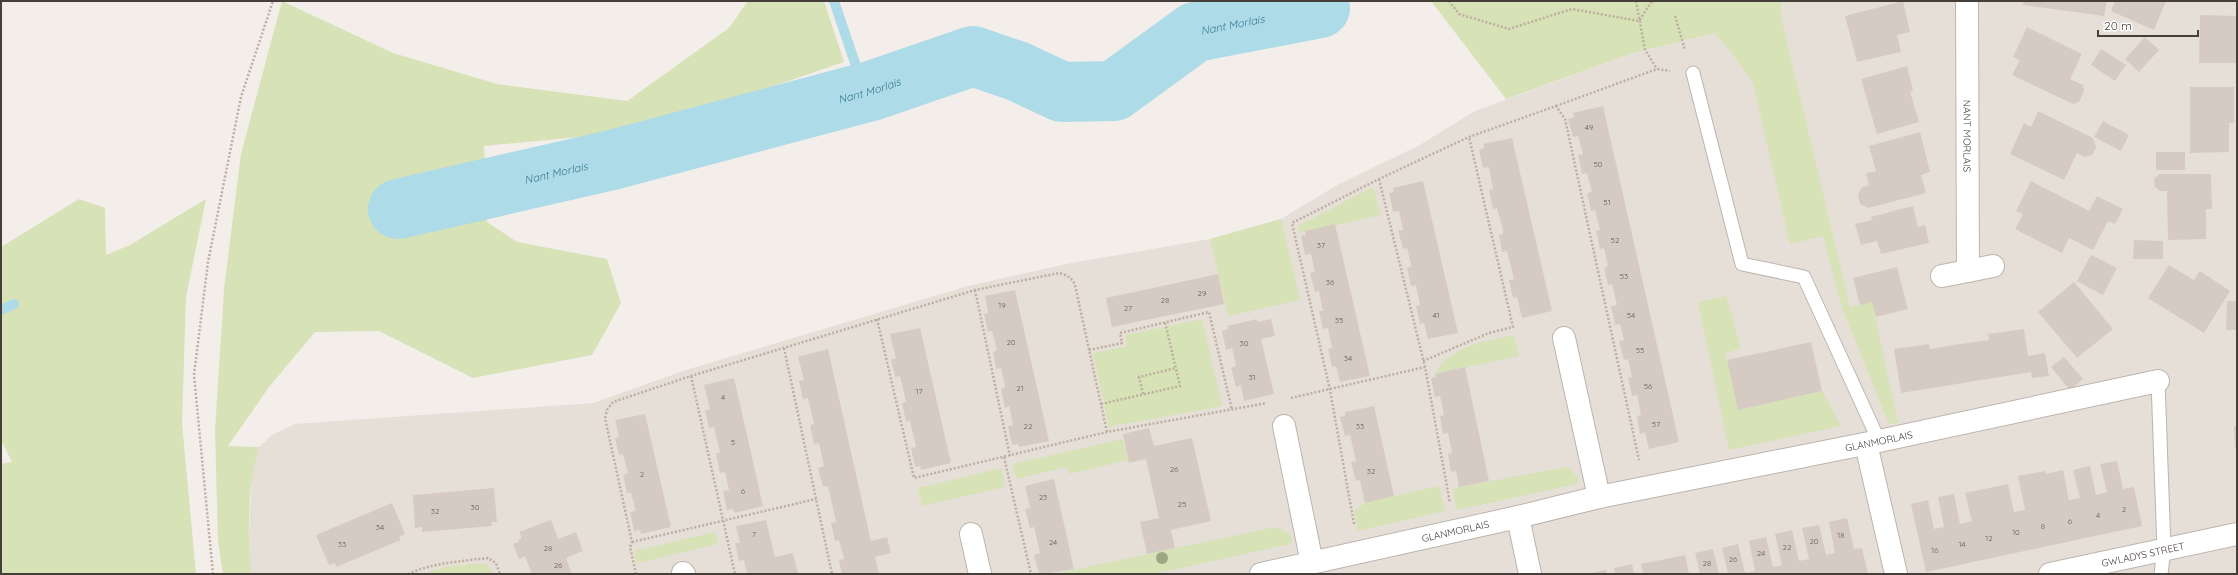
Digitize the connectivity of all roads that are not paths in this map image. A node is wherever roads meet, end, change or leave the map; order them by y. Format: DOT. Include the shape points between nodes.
graph roads {
  1 [pos="1967,1"];
  2 [pos="1693,73"];
  3 [pos="1993,266"];
  4 [pos="1968,271"];
  5 [pos="1942,276"];
  6 [pos="1564,338"];
  7 [pos="2158,381"];
  8 [pos="1284,426"];
  9 [pos="1872,442"];
  10 [pos="1599,497"];
  11 [pos="1518,517"];
  12 [pos="971,534"];
  13 [pos="2237,534"];
  14 [pos="2164,549"];
  15 [pos="1312,563"];
  16 [pos="980,574"];
  17 [pos="1261,574"];
  18 [pos="1530,574"];
  19 [pos="1896,574"];
  20 [pos="2050,574"];
  21 [pos="2161,574"];
  1 -- 4 [label="street, NANT MORLAIS"];
  2 -- 9 [label="lane" via="1742,264 1804,277"];
  3 -- 4 [label="street"];
  4 -- 5 [label="street"];
  6 -- 10 [label="street"];
  7 -- 9 [label="street, GLANMORLAIS"];
  7 -- 14 [label="lane"];
  8 -- 15 [label="street"];
  9 -- 10 [label="street, GLANMORLAIS"];
  9 -- 19 [label="street"];
  10 -- 11 [label="street, GLANMORLAIS"];
  11 -- 15 [label="street, GLANMORLAIS"];
  11 -- 18 [label="street"];
  12 -- 16 [label="street"];
  13 -- 14 [label="street, GWLADYS STREET"];
  14 -- 20 [label="street, GWLADYS STREET"];
  14 -- 21 [label="lane"];
  15 -- 17 [label="street, GLANMORLAIS"];
}
